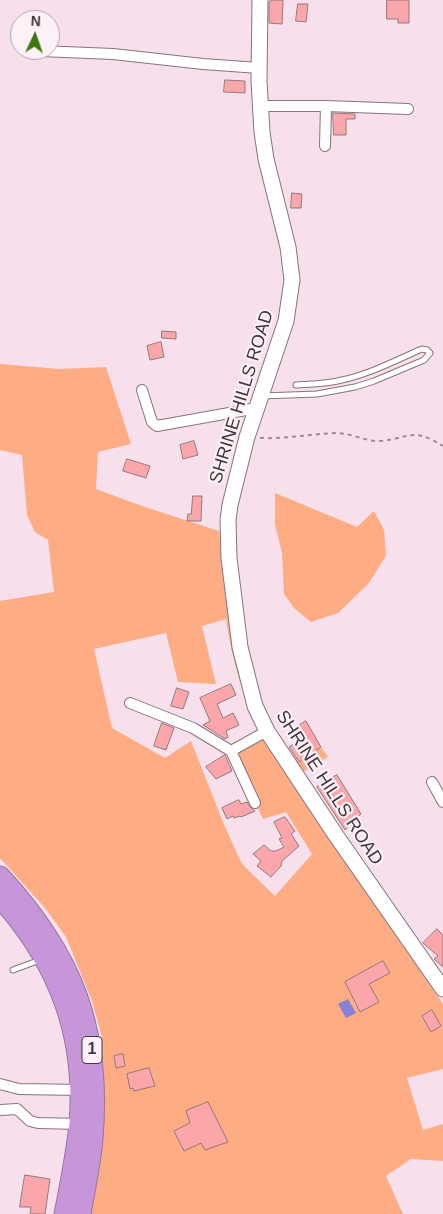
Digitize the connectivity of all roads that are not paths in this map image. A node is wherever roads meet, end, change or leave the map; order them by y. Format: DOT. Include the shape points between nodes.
graph roads {
  1 [pos="260,0"];
  2 [pos="60,52"];
  3 [pos="259,68"];
  4 [pos="259,106"];
  5 [pos="326,106"];
  6 [pos="408,109"];
  7 [pos="325,146"];
  8 [pos="296,385"];
  9 [pos="142,390"];
  10 [pos="259,402"];
  11 [pos="130,703"];
  12 [pos="267,731"];
  13 [pos="231,751"];
  14 [pos="432,782"];
  15 [pos="443,802"];
  16 [pos="255,803"];
  17 [pos="0,876"];
  18 [pos="0,898"];
  19 [pos="52,955"];
  20 [pos="13,970"];
  21 [pos="443,989"];
  22 [pos="0,1084"];
  23 [pos="87,1090"];
  24 [pos="0,1110"];
  25 [pos="86,1124"];
  26 [pos="64,1214"];
  27 [pos="81,1214"];
  1 -- 3 [label="street, SHRINE HILLS ROAD"];
  2 -- 3 [label="street" via="122,54"];
  3 -- 4 [label="street, SHRINE HILLS ROAD"];
  4 -- 5 [label="street"];
  4 -- 10 [label="street, SHRINE HILLS ROAD" via="263,144 288,247 292,280 286,321"];
  5 -- 6 [label="street"];
  5 -- 7 [label="street"];
  8 -- 10 [label="lane" via="342,380 422,349 430,353 424,360 355,387"];
  9 -- 10 [label="street" via="152,422 157,426"];
  10 -- 12 [label="street, SHRINE HILLS ROAD" via="234,483 228,520 229,558 240,647 253,698"];
  11 -- 13 [label="street" via="194,728"];
  12 -- 13 [label="street"];
  12 -- 21 [label="street, SHRINE HILLS ROAD"];
  13 -- 16 [label="street"];
  14 -- 15 [label="street"];
  17 -- 19 [label="highway, 1" via="24,902"];
  18 -- 19 [label="highway, 1"];
  19 -- 20 [label="lane"];
  19 -- 23 [label="highway, 1"];
  22 -- 23 [label="street" via="19,1089"];
  23 -- 25 [label="highway, 1"];
  24 -- 25 [label="street" via="17,1108 30,1121 38,1123"];
  25 -- 26 [label="highway, 1"];
  25 -- 27 [label="highway, 1" via="93,1141"];
}
